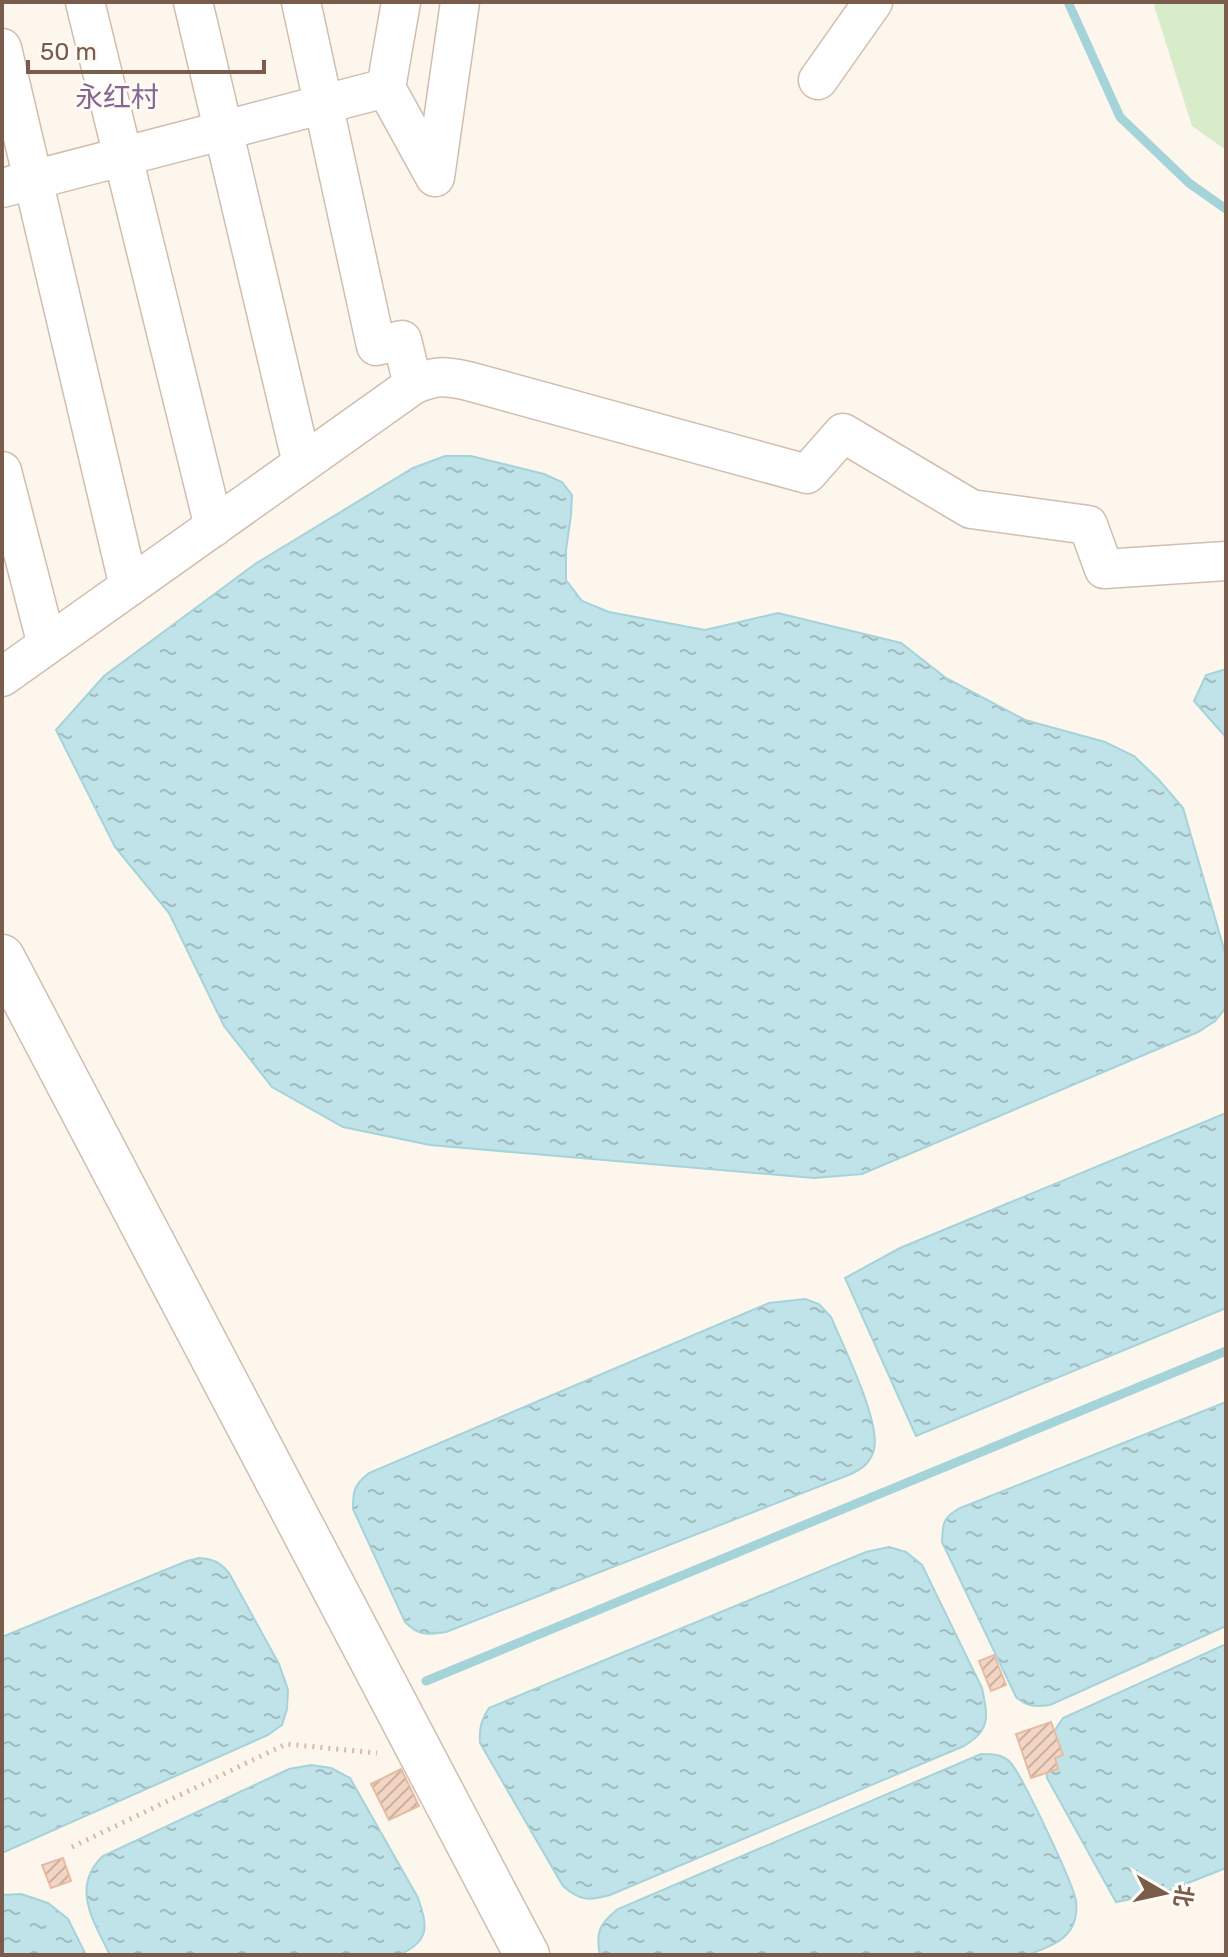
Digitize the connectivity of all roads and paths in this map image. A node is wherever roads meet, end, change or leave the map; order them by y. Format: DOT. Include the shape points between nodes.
graph roads {
  1 [pos="85,2"];
  2 [pos="193,2"];
  3 [pos="301,2"];
  4 [pos="401,2"];
  5 [pos="460,2"];
  6 [pos="873,2"];
  7 [pos="2,48"];
  8 [pos="818,80"];
  9 [pos="386,88"];
  10 [pos="323,104"];
  11 [pos="223,131"];
  12 [pos="123,157"];
  13 [pos="17,184"];
  14 [pos="413,385"];
  15 [pos="302,464"];
  16 [pos="2,471"];
  17 [pos="214,527"];
  18 [pos="1226,561"];
  19 [pos="129,587"];
  20 [pos="47,645"];
  21 [pos="2,677"];
  22 [pos="2,957"];
  23 [pos="422,1757"];
  24 [pos="72,1847"];
  25 [pos="527,1955"];
  1 -- 12 [label="street"];
  2 -- 11 [label="street"];
  3 -- 10 [label="street"];
  4 -- 9 [label="street"];
  5 -- 9 [label="street" via="435,177"];
  6 -- 8 [label="street"];
  7 -- 13 [label="street"];
  9 -- 10 [label="street"];
  10 -- 11 [label="street"];
  10 -- 14 [label="street" via="376,346 402,340"];
  11 -- 12 [label="street"];
  11 -- 15 [label="street"];
  12 -- 13 [label="street"];
  12 -- 17 [label="street"];
  13 -- 19 [label="street"];
  14 -- 15 [label="street"];
  14 -- 18 [label="street" via="431,377 468,381 807,474 843,433 971,509 1088,525 1104,569"];
  15 -- 17 [label="street"];
  16 -- 20 [label="street"];
  17 -- 19 [label="street"];
  19 -- 20 [label="street"];
  20 -- 21 [label="street"];
  22 -- 23 [label="street"];
  23 -- 24 [label="path" via="286,1744"];
  23 -- 25 [label="street"];
}
